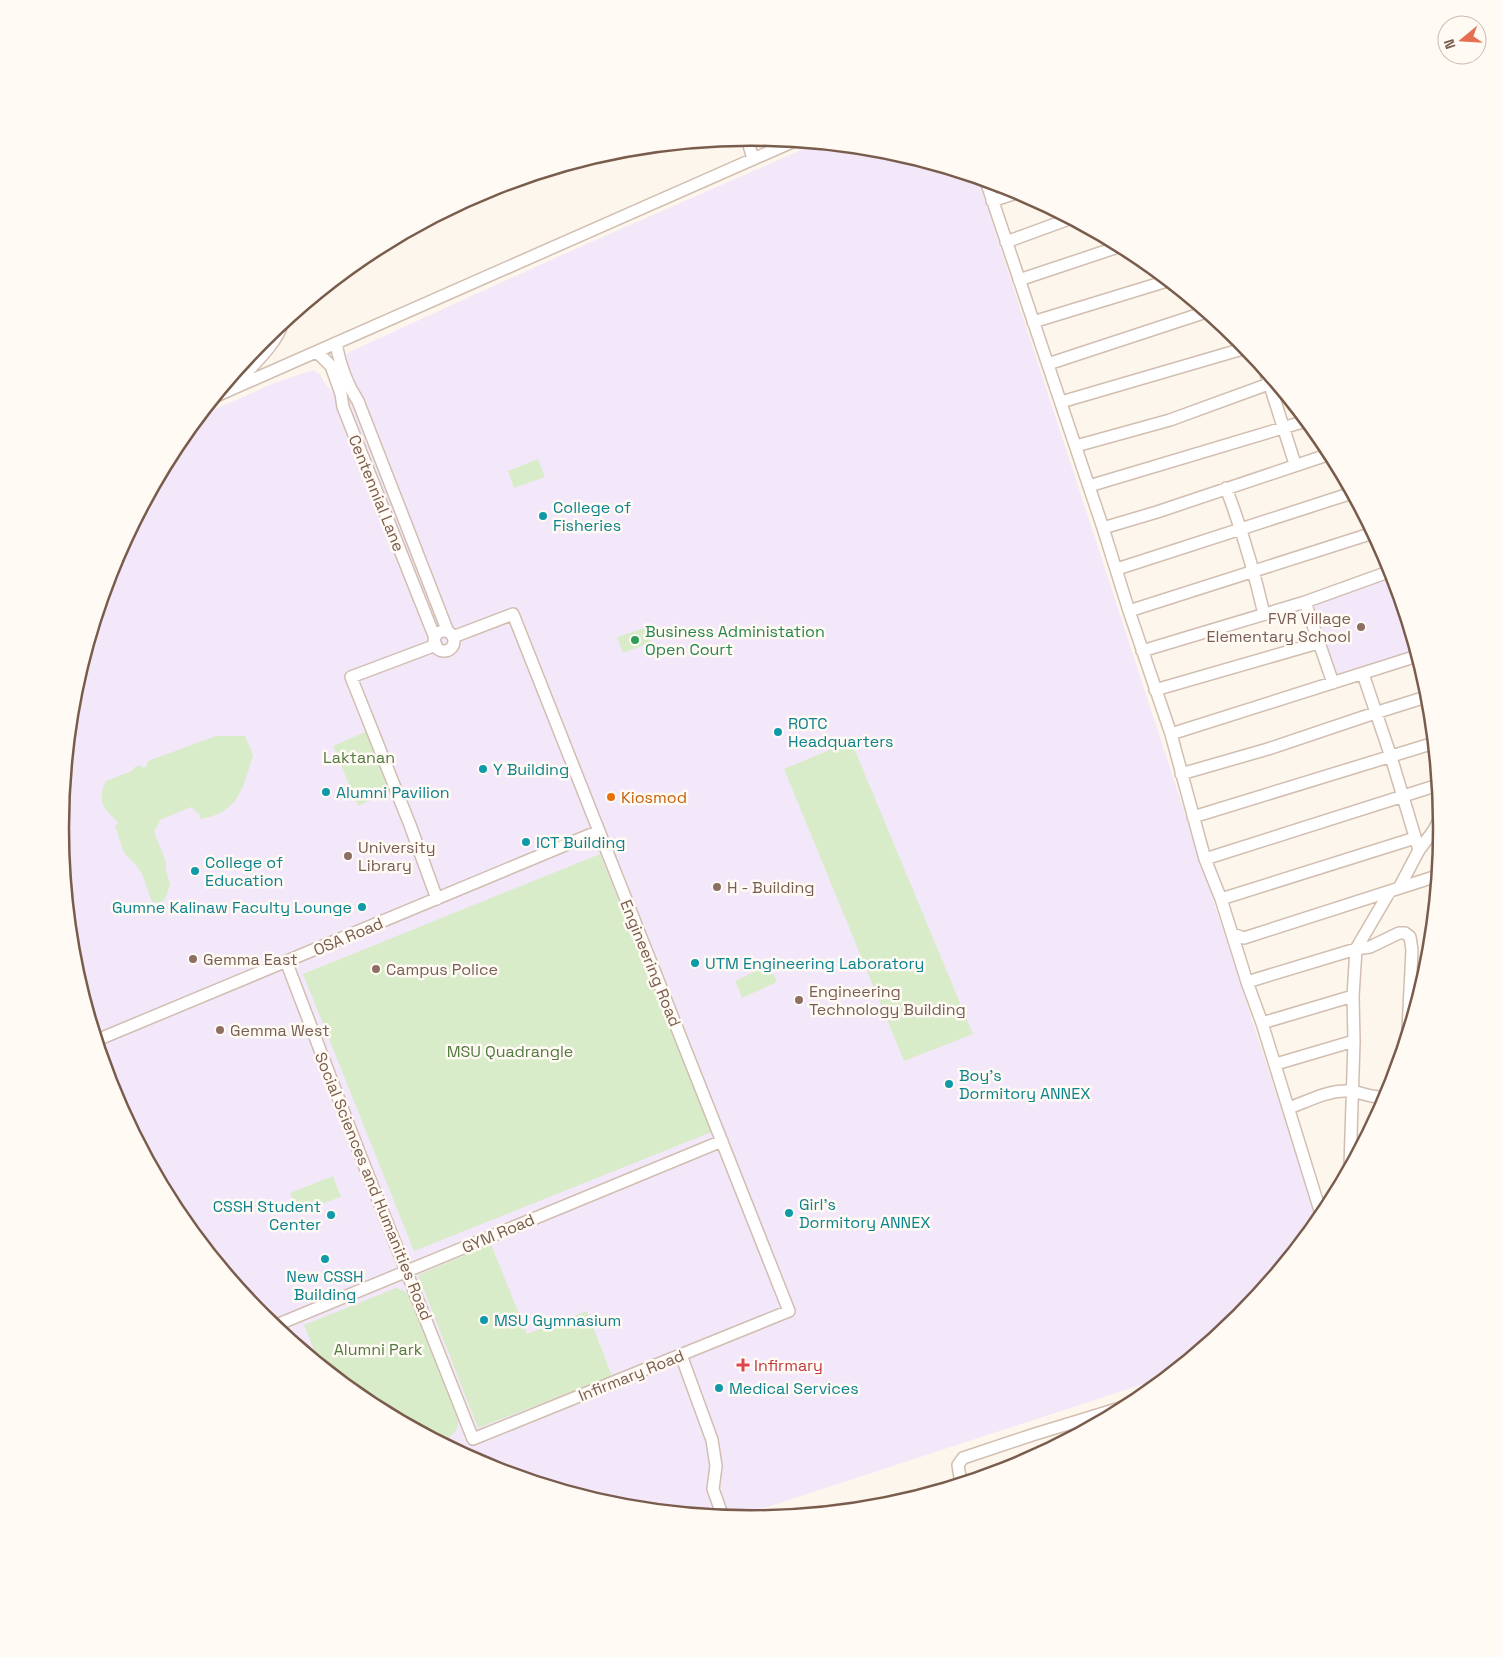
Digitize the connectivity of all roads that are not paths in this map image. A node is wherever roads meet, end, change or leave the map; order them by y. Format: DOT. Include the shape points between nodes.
graph roads {
  1 [pos="749,146"];
  2 [pos="780,147"];
  3 [pos="753,160"];
  4 [pos="988,189"];
  5 [pos="1007,196"];
  6 [pos="992,201"];
  7 [pos="1062,222"];
  8 [pos="1006,242"];
  9 [pos="1111,249"];
  10 [pos="1019,280"];
  11 [pos="1161,283"];
  12 [pos="1199,314"];
  13 [pos="1033,322"];
  14 [pos="336,344"];
  15 [pos="1237,351"];
  16 [pos="317,352"];
  17 [pos="262,354"];
  18 [pos="1048,364"];
  19 [pos="335,365"];
  20 [pos="266,375"];
  21 [pos="240,377"];
  22 [pos="341,380"];
  23 [pos="1268,384"];
  24 [pos="230,390"];
  25 [pos="1274,391"];
  26 [pos="358,400"];
  27 [pos="1061,402"];
  28 [pos="343,407"];
  29 [pos="1299,423"];
  30 [pos="1284,429"];
  31 [pos="375,445"];
  32 [pos="1076,446"];
  33 [pos="360,451"];
  34 [pos="1323,456"];
  35 [pos="1295,464"];
  36 [pos="1089,486"];
  37 [pos="1226,488"];
  38 [pos="1346,495"];
  39 [pos="400,509"];
  40 [pos="385,514"];
  41 [pos="1104,528"];
  42 [pos="1242,530"];
  43 [pos="1367,535"];
  44 [pos="422,566"];
  45 [pos="1117,569"];
  46 [pos="1254,571"];
  47 [pos="408,572"];
  48 [pos="1384,574"];
  49 [pos="1305,602"];
  50 [pos="1129,611"];
  51 [pos="1264,614"];
  52 [pos="450,635"];
  53 [pos="436,641"];
  54 [pos="1318,643"];
  55 [pos="1142,651"];
  56 [pos="1411,658"];
  57 [pos="1363,674"];
  58 [pos="1333,683"];
  59 [pos="1155,690"];
  60 [pos="1421,699"];
  61 [pos="1375,713"];
  62 [pos="1171,734"];
  63 [pos="1428,745"];
  64 [pos="1391,757"];
  65 [pos="1181,774"];
  66 [pos="1432,787"];
  67 [pos="1404,797"];
  68 [pos="1193,817"];
  69 [pos="599,831"];
  70 [pos="1433,835"];
  71 [pos="1415,838"];
  72 [pos="1420,850"];
  73 [pos="1205,859"];
  74 [pos="1431,878"];
  75 [pos="1394,889"];
  76 [pos="437,899"];
  77 [pos="1221,899"];
  78 [pos="1238,936"];
  79 [pos="1356,949"];
  80 [pos="286,961"];
  81 [pos="1247,982"];
  82 [pos="1352,996"];
  83 [pos="1409,1008"];
  84 [pos="1262,1023"];
  85 [pos="102,1038"];
  86 [pos="1354,1041"];
  87 [pos="1276,1064"];
  88 [pos="1352,1091"];
  89 [pos="1378,1097"];
  90 [pos="1289,1108"];
  91 [pos="722,1141"];
  92 [pos="1350,1154"];
  93 [pos="1319,1207"];
  94 [pos="407,1271"];
  95 [pos="789,1311"];
  96 [pos="282,1323"];
  97 [pos="681,1355"];
  98 [pos="1098,1415"];
  99 [pos="473,1438"];
  100 [pos="960,1478"];
  101 [pos="720,1510"];
  1 -- 3 [label="street"];
  2 -- 3 [label="street"];
  3 -- 14 [label="street"];
  4 -- 6 [label="street"];
  5 -- 6 [label="street"];
  6 -- 8 [label="street"];
  7 -- 8 [label="street"];
  8 -- 10 [label="street"];
  9 -- 10 [label="street"];
  10 -- 13 [label="street"];
  11 -- 13 [label="street"];
  12 -- 18 [label="street"];
  13 -- 18 [label="street"];
  14 -- 16 [label="street"];
  14 -- 19 [label="street, Centennial Lane"];
  15 -- 27 [label="street"];
  16 -- 19 [label="street, Centennial Lane"];
  16 -- 20 [label="street"];
  17 -- 20 [label="street"];
  18 -- 27 [label="street"];
  19 -- 22 [label="street, Centennial Lane"];
  20 -- 24 [label="street"];
  21 -- 24 [label="street"];
  22 -- 26 [label="street, Centennial Lane"];
  22 -- 28 [label="street, Centennial Lane"];
  23 -- 32 [label="street" via="1170,420"];
  25 -- 30 [label="street"];
  26 -- 28 [label="street"];
  26 -- 31 [label="street, Centennial Lane"];
  27 -- 32 [label="street"];
  28 -- 33 [label="street, Centennial Lane"];
  29 -- 30 [label="street"];
  30 -- 35 [label="street"];
  30 -- 36 [label="street"];
  31 -- 33 [label="street"];
  31 -- 39 [label="street, Centennial Lane"];
  32 -- 36 [label="street"];
  33 -- 40 [label="street, Centennial Lane"];
  34 -- 35 [label="street"];
  35 -- 37 [label="street"];
  36 -- 41 [label="street"];
  37 -- 41 [label="street"];
  37 -- 42 [label="street"];
  38 -- 42 [label="street"];
  39 -- 40 [label="street"];
  39 -- 44 [label="street, Centennial Lane"];
  40 -- 47 [label="street, Centennial Lane"];
  41 -- 45 [label="street"];
  42 -- 45 [label="street"];
  42 -- 46 [label="street"];
  43 -- 46 [label="street"];
  44 -- 47 [label="street"];
  44 -- 52 [label="street, Centennial Lane"];
  45 -- 50 [label="street"];
  46 -- 50 [label="street"];
  46 -- 51 [label="street"];
  47 -- 53 [label="street, Centennial Lane"];
  48 -- 49 [label="street"];
  49 -- 51 [label="street"];
  49 -- 54 [label="street"];
  50 -- 55 [label="street"];
  51 -- 55 [label="street"];
  52 -- 53 [label="street" via="442,632"];
  52 -- 53 [label="street" via="453,645 450,650 441,650"];
  52 -- 69 [label="street, Engineering Road" via="513,614"];
  53 -- 76 [label="street" via="351,676"];
  54 -- 58 [label="street"];
  54 -- 59 [label="street"];
  55 -- 59 [label="street"];
  56 -- 57 [label="street"];
  57 -- 58 [label="street"];
  57 -- 61 [label="street"];
  58 -- 62 [label="street"];
  59 -- 62 [label="street"];
  60 -- 61 [label="street"];
  61 -- 64 [label="street"];
  61 -- 65 [label="street"];
  62 -- 65 [label="street"];
  63 -- 64 [label="street"];
  64 -- 67 [label="street"];
  64 -- 68 [label="street"];
  65 -- 68 [label="street"];
  66 -- 67 [label="street"];
  67 -- 71 [label="street"];
  67 -- 73 [label="street"];
  68 -- 73 [label="street"];
  69 -- 76 [label="street, OSA Road"];
  69 -- 91 [label="street, Engineering Road"];
  70 -- 72 [label="street"];
  71 -- 72 [label="street"];
  71 -- 77 [label="street"];
  72 -- 75 [label="street"];
  73 -- 77 [label="street"];
  74 -- 75 [label="street"];
  75 -- 78 [label="street"];
  75 -- 79 [label="street"];
  76 -- 80 [label="street, OSA Road"];
  77 -- 78 [label="street"];
  78 -- 81 [label="street" via="1236,947"];
  79 -- 81 [label="street"];
  79 -- 82 [label="street"];
  79 -- 83 [label="street" via="1370,947 1399,933 1409,935 1412,950"];
  80 -- 85 [label="street, OSA Road"];
  80 -- 94 [label="street, Social Sciences and Humanities Road"];
  81 -- 84 [label="street"];
  82 -- 84 [label="street"];
  82 -- 86 [label="street"];
  84 -- 87 [label="street"];
  86 -- 87 [label="street"];
  86 -- 88 [label="street"];
  87 -- 90 [label="street"];
  88 -- 89 [label="street"];
  88 -- 90 [label="street" via="1338,1092"];
  88 -- 92 [label="street"];
  90 -- 93 [label="street"];
  91 -- 94 [label="street, GYM Road"];
  91 -- 95 [label="street, Engineering Road"];
  94 -- 96 [label="street, GYM Road"];
  94 -- 99 [label="street, Social Sciences and Humanities Road"];
  95 -- 97 [label="street, Infirmary Road"];
  97 -- 99 [label="street, Infirmary Road"];
  97 -- 101 [label="street" via="712,1440 716,1466 713,1489"];
  98 -- 100 [label="street" via="964,1458 958,1464"];
}
